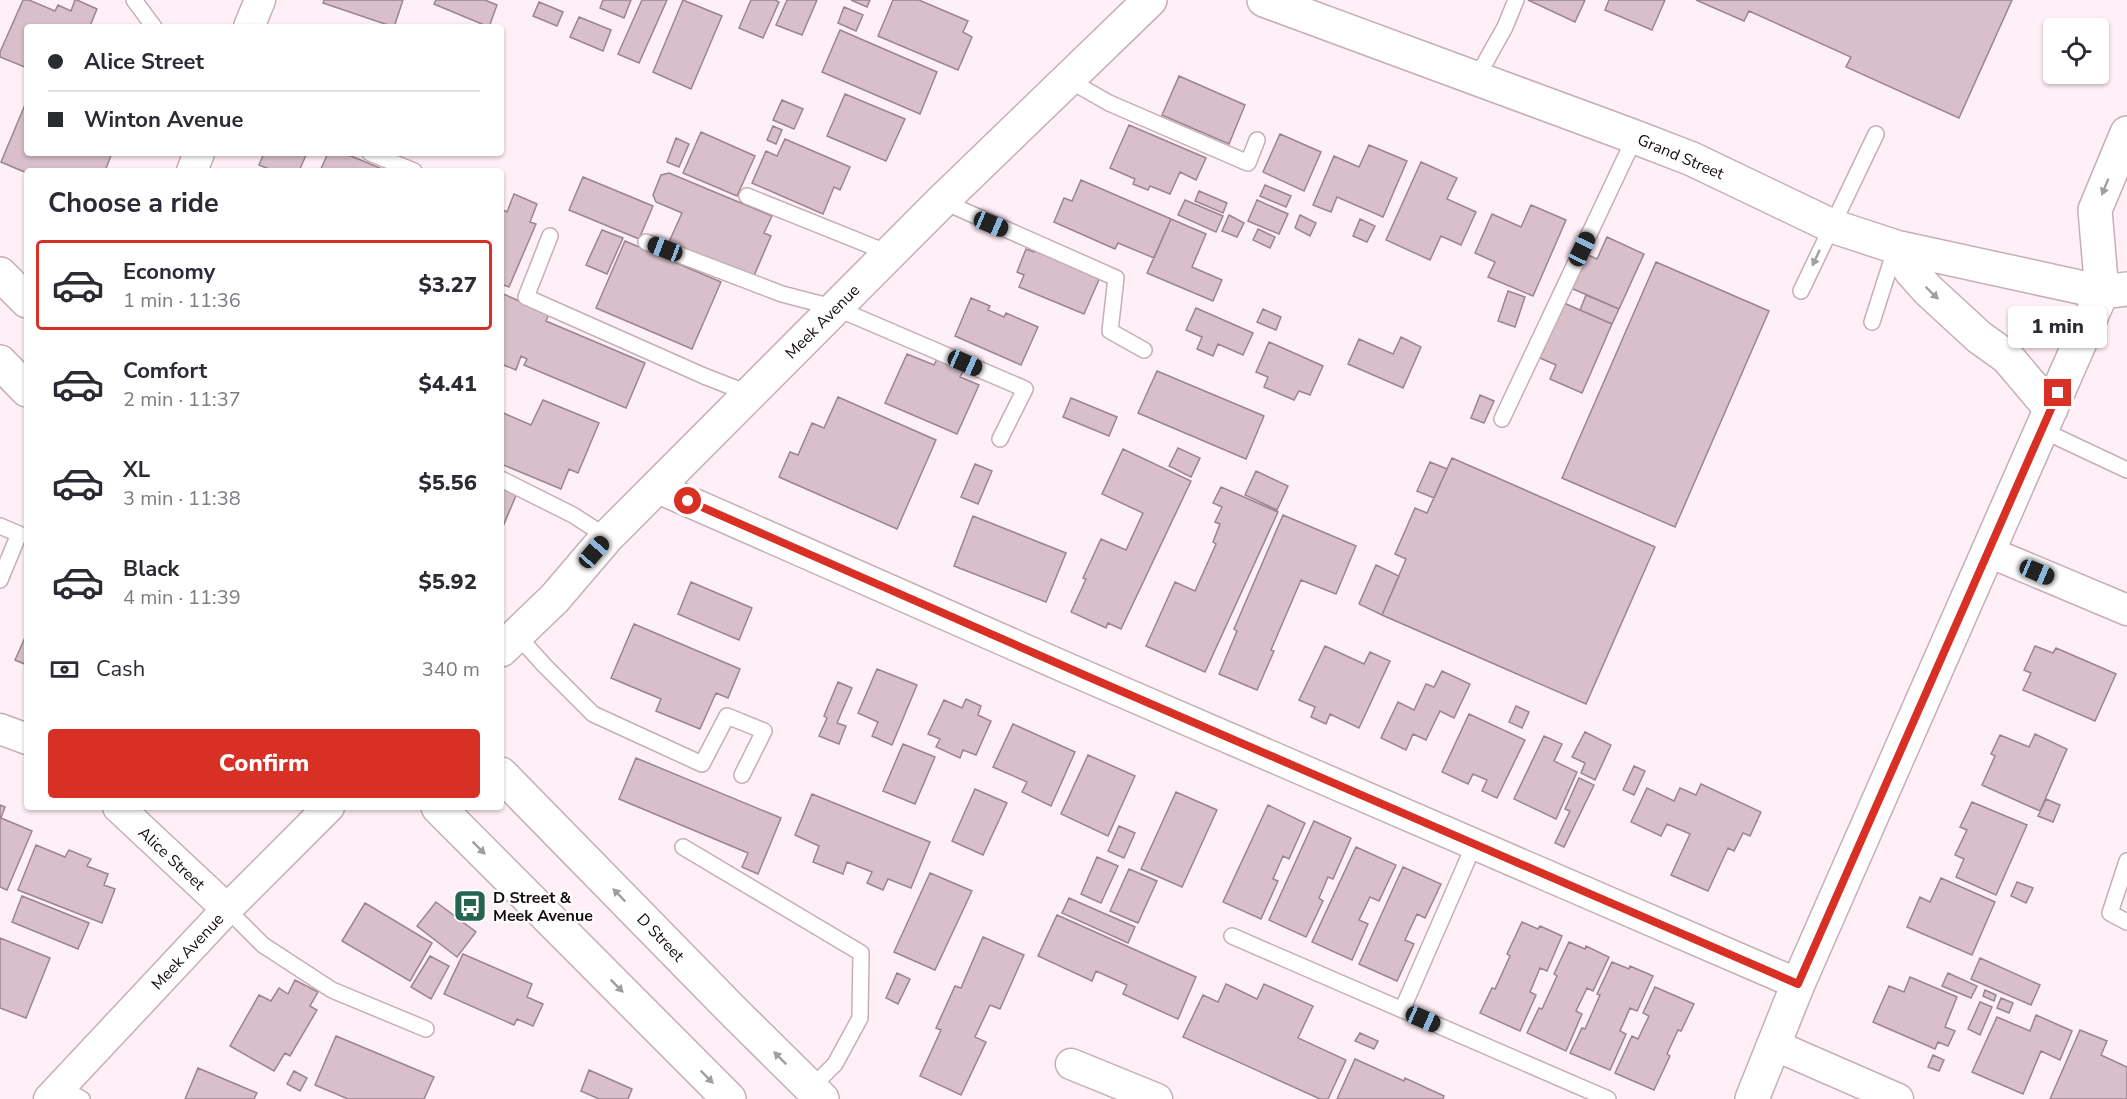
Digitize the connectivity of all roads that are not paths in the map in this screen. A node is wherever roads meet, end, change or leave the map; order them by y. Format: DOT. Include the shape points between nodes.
graph roads {
  1 [pos="134,0"];
  2 [pos="260,0"];
  3 [pos="1150,0"];
  4 [pos="1264,0"];
  5 [pos="1516,0"];
  6 [pos="152,24"];
  7 [pos="250,24"];
  8 [pos="1477,77"];
  9 [pos="1067,79"];
  10 [pos="2127,133"];
  11 [pos="1876,134"];
  12 [pos="1635,137"];
  13 [pos="1257,140"];
  14 [pos="377,156"];
  15 [pos="407,168"];
  16 [pos="747,196"];
  17 [pos="942,201"];
  18 [pos="1832,226"];
  19 [pos="550,236"];
  20 [pos="646,242"];
  21 [pos="1896,247"];
  22 [pos="891,254"];
  23 [pos="0,274"];
  24 [pos="2115,290"];
  25 [pos="1801,291"];
  26 [pos="24,298"];
  27 [pos="836,308"];
  28 [pos="1872,322"];
  29 [pos="1144,350"];
  30 [pos="0,362"];
  31 [pos="24,387"];
  32 [pos="750,394"];
  33 [pos="1502,419"];
  34 [pos="2047,420"];
  35 [pos="1000,439"];
  36 [pos="2127,470"];
  37 [pos="504,480"];
  38 [pos="658,488"];
  39 [pos="0,526"];
  40 [pos="607,537"];
  41 [pos="1989,552"];
  42 [pos="0,580"];
  43 [pos="2127,610"];
  44 [pos="509,642"];
  45 [pos="0,729"];
  46 [pos="24,738"];
  47 [pos="742,775"];
  48 [pos="504,777"];
  49 [pos="121,810"];
  50 [pos="326,810"];
  51 [pos="441,810"];
  52 [pos="1474,845"];
  53 [pos="683,847"];
  54 [pos="2127,861"];
  55 [pos="227,909"];
  56 [pos="2127,922"];
  57 [pos="1232,936"];
  58 [pos="1798,984"];
  59 [pos="1402,1010"];
  60 [pos="426,1029"];
  61 [pos="1774,1045"];
  62 [pos="1071,1064"];
  63 [pos="816,1093"];
  64 [pos="64,1095"];
  65 [pos="729,1099"];
  66 [pos="1157,1099"];
  67 [pos="1608,1099"];
  68 [pos="1752,1099"];
  69 [pos="1898,1099"];
  1 -- 6 [label="lane"];
  2 -- 7 [label="street"];
  3 -- 9 [label="street, Meek Avenue"];
  4 -- 8 [label="street, Grand Street"];
  5 -- 8 [label="lane"];
  8 -- 12 [label="street, Grand Street"];
  9 -- 13 [label="lane" via="1109,103 1248,163"];
  9 -- 17 [label="street, Meek Avenue"];
  10 -- 24 [label="street, one-way" via="2095,210"];
  11 -- 18 [label="lane"];
  12 -- 18 [label="street, Grand Street" via="1692,159"];
  12 -- 33 [label="lane"];
  14 -- 15 [label="lane"];
  16 -- 22 [label="lane"];
  17 -- 22 [label="street, Meek Avenue"];
  17 -- 29 [label="lane" via="1116,278 1110,331"];
  18 -- 21 [label="street, Grand Street"];
  18 -- 25 [label="lane, one-way"];
  19 -- 32 [label="lane" via="526,297"];
  20 -- 27 [label="lane" via="782,294"];
  21 -- 24 [label="street, Grand Street"];
  21 -- 28 [label="lane"];
  21 -- 34 [label="street, one-way" via="1928,290 2007,357"];
  22 -- 27 [label="street, Meek Avenue"];
  23 -- 26 [label="street"];
  24 -- 34 [label="street"];
  27 -- 32 [label="street, Meek Avenue"];
  27 -- 35 [label="lane" via="1025,389"];
  30 -- 31 [label="street"];
  32 -- 38 [label="street, Meek Avenue"];
  34 -- 36 [label="lane"];
  34 -- 41 [label="street"];
  37 -- 40 [label="lane" via="573,514"];
  38 -- 40 [label="street, Meek Avenue"];
  38 -- 52 [label="street"];
  39 -- 42 [label="lane" via="19,534"];
  40 -- 44 [label="street, Meek Avenue" via="555,598"];
  41 -- 43 [label="street"];
  41 -- 58 [label="street"];
  44 -- 47 [label="lane" via="544,665 594,714 702,764 727,716 764,731"];
  45 -- 46 [label="street"];
  63 -- 48 [label="street, D Street, one-way"];
  49 -- 55 [label="street, Alice Street"];
  50 -- 55 [label="street, Meek Avenue"];
  51 -- 65 [label="street, one-way"];
  52 -- 58 [label="street"];
  52 -- 59 [label="lane"];
  53 -- 63 [label="lane" via="861,953 860,1018"];
  54 -- 56 [label="lane" via="2110,913"];
  55 -- 60 [label="lane" via="263,945 332,990"];
  55 -- 64 [label="street, Meek Avenue"];
  57 -- 59 [label="lane"];
  58 -- 61 [label="street"];
  59 -- 67 [label="lane"];
  61 -- 68 [label="street"];
  61 -- 69 [label="street"];
  62 -- 66 [label="street"];
}
